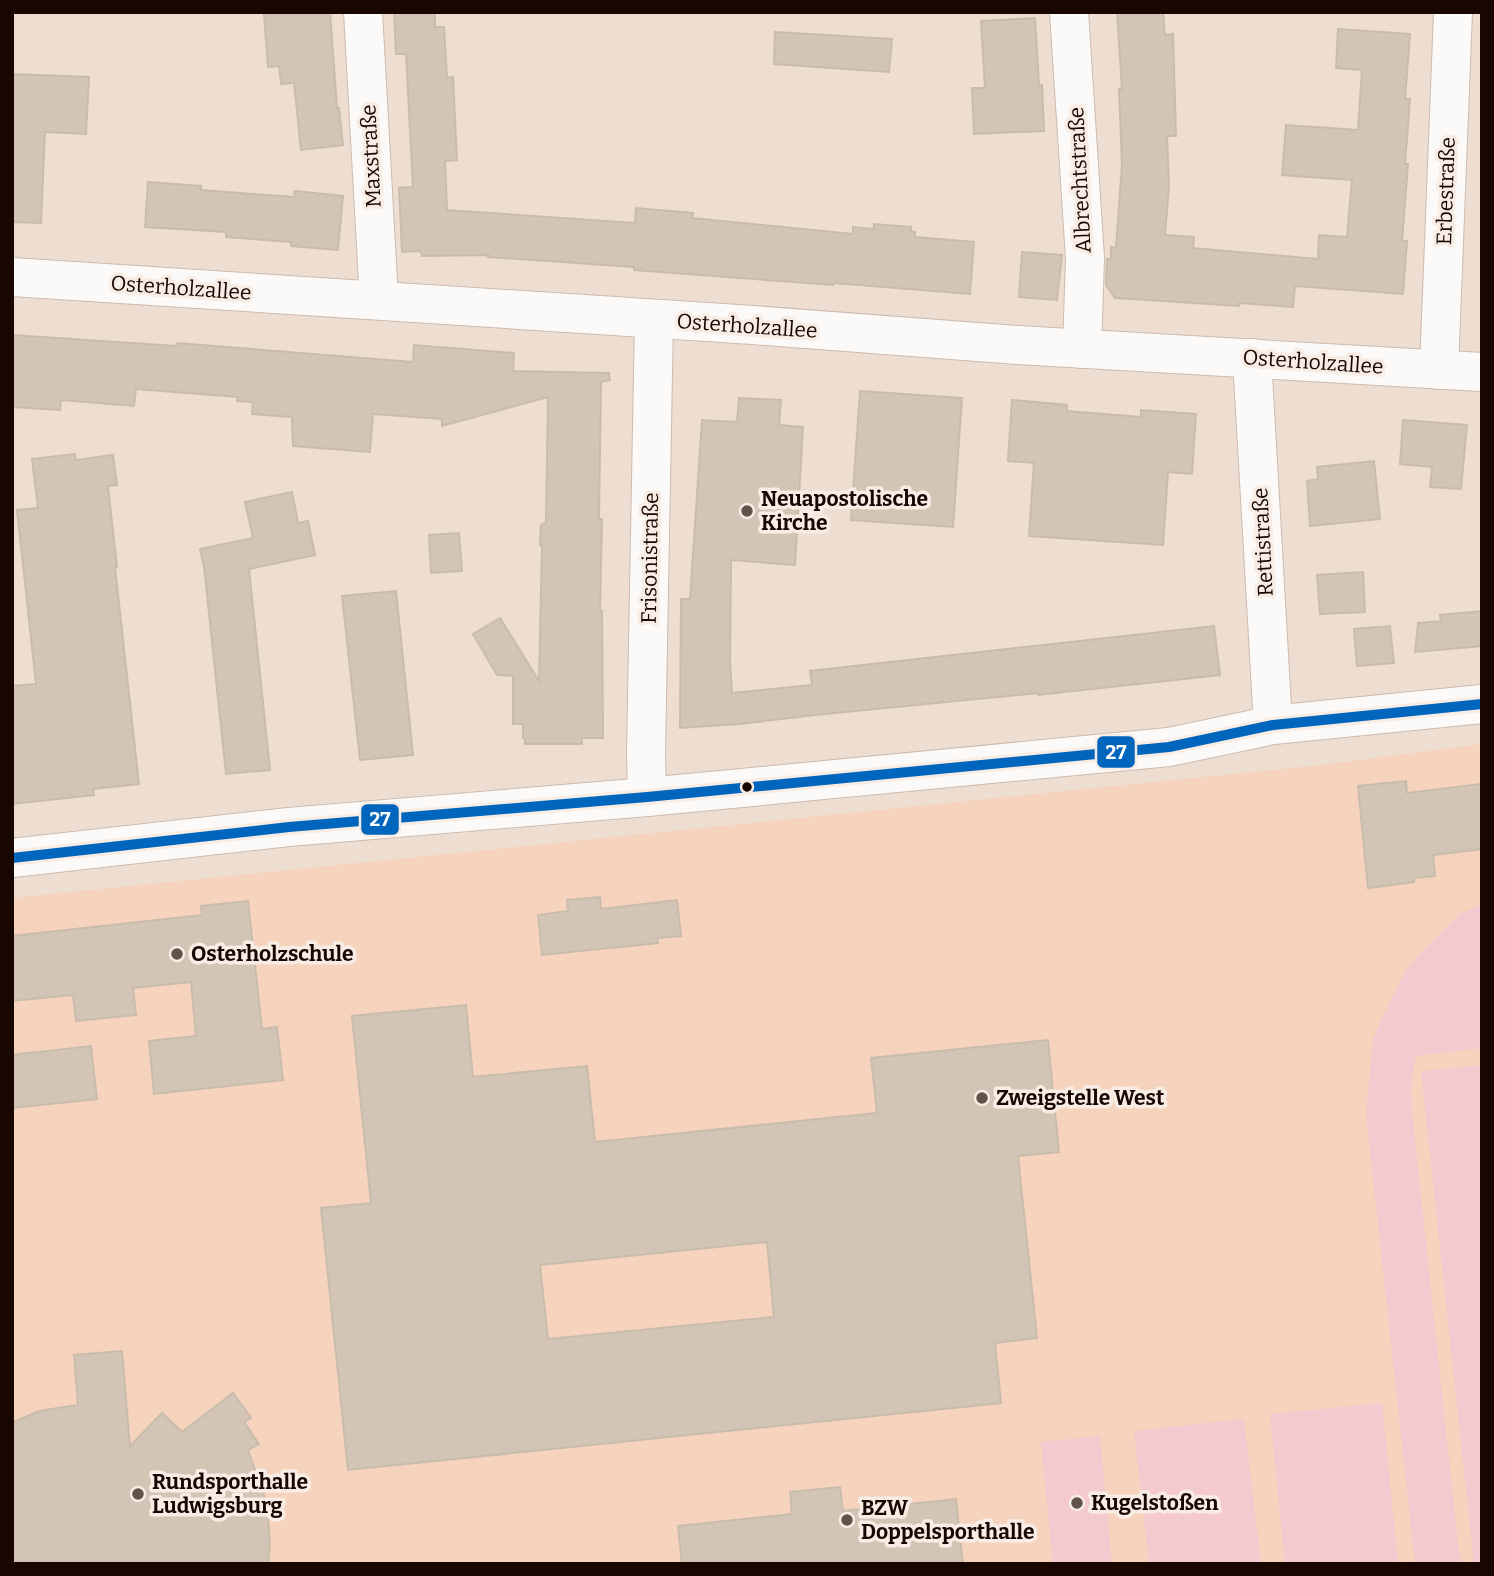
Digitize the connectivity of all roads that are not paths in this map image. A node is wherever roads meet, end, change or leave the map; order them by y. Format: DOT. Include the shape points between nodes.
graph roads {
  1 [pos="363,12"];
  2 [pos="1069,12"];
  3 [pos="1452,12"];
  4 [pos="12,277"];
  5 [pos="379,300"];
  6 [pos="654,320"];
  7 [pos="1082,349"];
  8 [pos="1252,358"];
  9 [pos="1439,370"];
  10 [pos="1482,372"];
  11 [pos="1482,704"];
  12 [pos="1273,725"];
  13 [pos="647,797"];
  14 [pos="12,858"];
  1 -- 5 [label="street, Maxstraße"];
  2 -- 7 [label="street, Albrechtstraße" via="1085,258"];
  3 -- 9 [label="street, Erbestraße"];
  4 -- 5 [label="street, Osterholzallee"];
  5 -- 6 [label="street, Osterholzallee"];
  6 -- 7 [label="street, Osterholzallee"];
  6 -- 13 [label="street, Frisonistraße"];
  7 -- 8 [label="street, Osterholzallee"];
  8 -- 9 [label="street, Osterholzallee"];
  8 -- 12 [label="street, Rettistraße"];
  9 -- 10 [label="street, Osterholzallee"];
  11 -- 12 [label="street"];
  12 -- 13 [label="street" via="1169,747"];
  13 -- 14 [label="street" via="289,827"];
}
